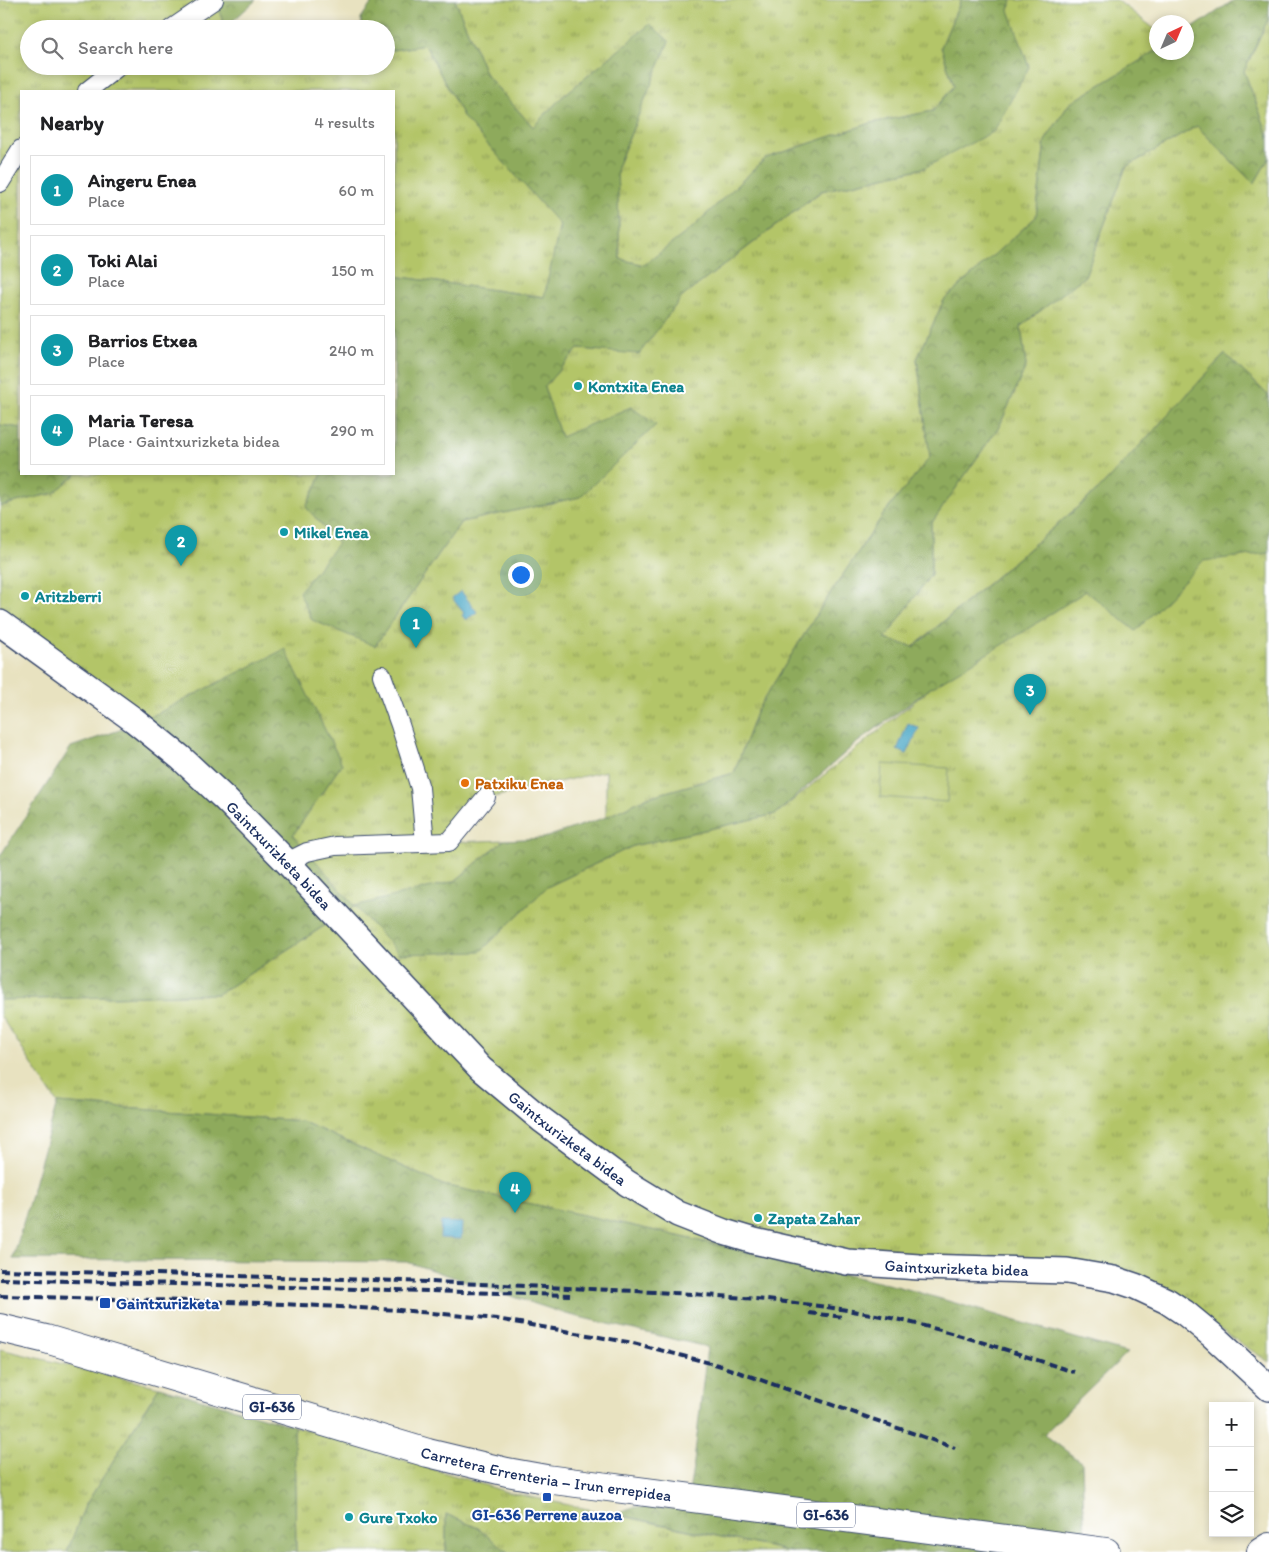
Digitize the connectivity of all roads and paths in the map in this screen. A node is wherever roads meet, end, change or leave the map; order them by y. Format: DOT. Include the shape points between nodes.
graph roads {
  1 [pos="214,0"];
  2 [pos="184,20"];
  3 [pos="107,75"];
  4 [pos="88,90"];
  5 [pos="20,151"];
  6 [pos="0,183"];
  7 [pos="0,623"];
  8 [pos="382,675"];
  9 [pos="486,797"];
  10 [pos="426,843"];
  11 [pos="287,862"];
  12 [pos="0,1328"];
  13 [pos="1269,1388"];
  14 [pos="1269,1547"];
  15 [pos="1106,1552"];
  16 [pos="1261,1552"];
  1 -- 2 [label="street"];
  3 -- 4 [label="street"];
  5 -- 6 [label="street"];
  7 -- 11 [label="main road, Gaintxurizketa bidea" via="181,758"];
  8 -- 10 [label="street" via="420,788"];
  9 -- 10 [label="street" via="449,842"];
  10 -- 11 [label="street" via="335,846 307,852"];
  11 -- 13 [label="main road, Gaintxurizketa bidea" via="481,1069 542,1120 627,1183 678,1214 754,1242 847,1262 1067,1271 1114,1279 1136,1286 1185,1313"];
  12 -- 15 [label="main road, Carretera Errenteria – Irun errepidea / GI-636" via="428,1453 506,1472"];
  14 -- 16 [label="main road"];
}
